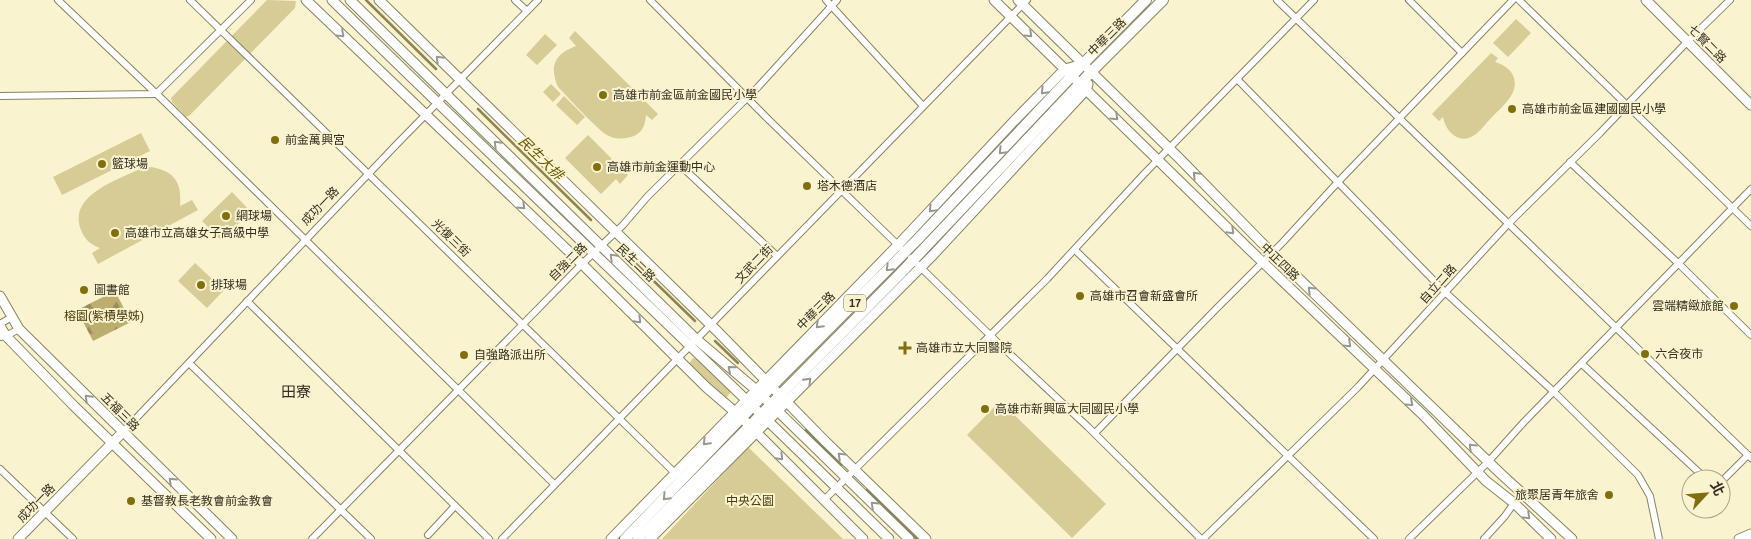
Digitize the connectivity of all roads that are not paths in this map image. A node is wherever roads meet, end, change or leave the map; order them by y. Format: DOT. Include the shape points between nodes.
graph roads {
  1 [pos="58,0"];
  2 [pos="190,0"];
  3 [pos="250,0"];
  4 [pos="306,0"];
  5 [pos="332,0"];
  6 [pos="350,0"];
  7 [pos="379,0"];
  8 [pos="515,0"];
  9 [pos="538,0"];
  10 [pos="650,0"];
  11 [pos="826,0"];
  12 [pos="837,0"];
  13 [pos="994,0"];
  14 [pos="1146,0"];
  15 [pos="1163,0"];
  16 [pos="1277,0"];
  17 [pos="1314,0"];
  18 [pos="1410,0"];
  19 [pos="1514,0"];
  20 [pos="1519,0"];
  21 [pos="1646,0"];
  22 [pos="1730,0"];
  23 [pos="1022,1"];
  24 [pos="832,6"];
  25 [pos="527,11"];
  26 [pos="1011,16"];
  27 [pos="1295,19"];
  28 [pos="221,30"];
  29 [pos="1687,42"];
  30 [pos="1462,53"];
  31 [pos="1083,64"];
  32 [pos="1091,72"];
  33 [pos="1237,79"];
  34 [pos="460,80"];
  35 [pos="1076,80"];
  36 [pos="156,94"];
  37 [pos="446,94"];
  38 [pos="0,96"];
  39 [pos="747,98"];
  40 [pos="438,103"];
  41 [pos="1751,105"];
  42 [pos="923,106"];
  43 [pos="1626,106"];
  44 [pos="426,115"];
  45 [pos="1398,119"];
  46 [pos="1169,148"];
  47 [pos="1158,160"];
  48 [pos="1570,162"];
  49 [pos="680,164"];
  50 [pos="369,174"];
  51 [pos="1338,182"];
  52 [pos="1751,189"];
  53 [pos="841,190"];
  54 [pos="1732,208"];
  55 [pos="1508,224"];
  56 [pos="1751,226"];
  57 [pos="614,232"];
  58 [pos="305,240"];
  59 [pos="600,245"];
  60 [pos="902,249"];
  61 [pos="1075,250"];
  62 [pos="593,253"];
  63 [pos="1272,253"];
  64 [pos="776,256"];
  65 [pos="1263,263"];
  66 [pos="582,264"];
  67 [pos="917,264"];
  68 [pos="1679,264"];
  69 [pos="1446,293"];
  70 [pos="0,296"];
  71 [pos="247,301"];
  72 [pos="12,317"];
  73 [pos="523,324"];
  74 [pos="710,324"];
  75 [pos="0,325"];
  76 [pos="1616,328"];
  77 [pos="19,329"];
  78 [pos="1751,335"];
  79 [pos="3,336"];
  80 [pos="991,336"];
  81 [pos="693,342"];
  82 [pos="1176,349"];
  83 [pos="677,358"];
  84 [pos="1383,361"];
  85 [pos="189,363"];
  86 [pos="1582,364"];
  87 [pos="1375,370"];
  88 [pos="772,386"];
  89 [pos="458,390"];
  90 [pos="1554,392"];
  91 [pos="767,400"];
  92 [pos="750,402"];
  93 [pos="787,402"];
  94 [pos="738,415"];
  95 [pos="766,417"];
  96 [pos="619,418"];
  97 [pos="753,430"];
  98 [pos="123,432"];
  99 [pos="1095,434"];
  100 [pos="113,442"];
  101 [pos="399,450"];
  102 [pos="1288,456"];
  103 [pos="1750,457"];
  104 [pos="1488,462"];
  105 [pos="0,469"];
  106 [pos="854,469"];
  107 [pos="1695,469"];
  108 [pos="1478,473"];
  109 [pos="1731,473"];
  110 [pos="846,478"];
  111 [pos="686,483"];
  112 [pos="554,484"];
  113 [pos="837,487"];
  114 [pos="824,500"];
  115 [pos="1514,503"];
  116 [pos="456,506"];
  117 [pos="341,510"];
  118 [pos="45,512"];
  119 [pos="1751,534"];
  120 [pos="428,535"];
  121 [pos="18,539"];
  122 [pos="73,539"];
  123 [pos="210,539"];
  124 [pos="232,539"];
  125 [pos="312,539"];
  126 [pos="371,539"];
  127 [pos="489,539"];
  128 [pos="502,539"];
  129 [pos="611,539"];
  130 [pos="624,539"];
  131 [pos="638,539"];
  132 [pos="650,539"];
  133 [pos="863,539"];
  134 [pos="889,539"];
  135 [pos="909,539"];
  136 [pos="926,539"];
  137 [pos="1202,539"];
  138 [pos="1374,539"];
  139 [pos="1410,539"];
  140 [pos="1484,539"];
  141 [pos="1551,539"];
  142 [pos="1572,539"];
  143 [pos="1659,539"];
  144 [pos="1738,539"];
  1 -- 36 [label="street"];
  2 -- 28 [label="street, 光復三街"];
  3 -- 28 [label="street"];
  4 -- 44 [label="main road, one-way"];
  5 -- 40 [label="main road, 民生二路"];
  6 -- 37 [label="main road, 民生二路"];
  34 -- 7 [label="main road, one-way"];
  8 -- 25 [label="street"];
  9 -- 25 [label="street, 成功一路"];
  10 -- 39 [label="street"];
  11 -- 24 [label="street"];
  12 -- 24 [label="street, 自強二路"];
  13 -- 26 [label="main road, 中正四路"];
  14 -- 31 [label="main road, 中華三路 / 17"];
  15 -- 32 [label="main road, 中華三路 / 17"];
  16 -- 27 [label="street"];
  17 -- 27 [label="street"];
  18 -- 30 [label="street"];
  19 -- 30 [label="street"];
  20 -- 43 [label="street"];
  21 -- 29 [label="main road, 七賢二路"];
  22 -- 29 [label="street, 自立二路"];
  23 -- 26 [label="street, 文武二街"];
  23 -- 31 [label="main road, 中正四路"];
  24 -- 39 [label="street, 自強二路"];
  24 -- 42 [label="street"];
  25 -- 34 [label="street, 成功一路"];
  26 -- 35 [label="main road, 中正四路, one-way"];
  26 -- 42 [label="street, 文武二街"];
  27 -- 33 [label="street"];
  27 -- 45 [label="street"];
  28 -- 36 [label="street"];
  28 -- 50 [label="street, 光復三街"];
  29 -- 41 [label="main road, 七賢二路"];
  29 -- 43 [label="street, 自立二路"];
  30 -- 45 [label="street"];
  31 -- 32 [label="main road, 中正四路"];
  31 -- 35 [label="main road, 中華三路 / 17"];
  32 -- 35 [label="main road, 中華三路 / 17"];
  32 -- 46 [label="main road, 中正四路"];
  33 -- 46 [label="street"];
  33 -- 51 [label="street"];
  34 -- 37 [label="street, 成功一路"];
  34 -- 57 [label="main road"];
  35 -- 47 [label="main road, 中正四路, one-way"];
  35 -- 60 [label="main road, 中華三路 / 17, one-way"];
  35 -- 67 [label="main road, 中華三路 / 17"];
  36 -- 38 [label="street"];
  36 -- 58 [label="street"];
  37 -- 40 [label="street, 成功一路"];
  59 -- 37 [label="main road, 民生二路, one-way"];
  39 -- 49 [label="street, 自強二路"];
  39 -- 53 [label="street"];
  40 -- 44 [label="street, 成功一路"];
  40 -- 62 [label="main road, 民生二路"];
  42 -- 53 [label="street, 文武二街"];
  43 -- 48 [label="street, 自立二路"];
  43 -- 54 [label="street"];
  44 -- 50 [label="street, 成功一路"];
  44 -- 66 [label="main road, one-way"];
  45 -- 51 [label="street"];
  45 -- 55 [label="street"];
  46 -- 47 [label="street"];
  63 -- 46 [label="main road, 中正四路, one-way"];
  47 -- 61 [label="street"];
  47 -- 65 [label="main road, 中正四路, one-way"];
  48 -- 55 [label="street, 自立二路"];
  48 -- 68 [label="street"];
  49 -- 57 [label="street, 自強二路"];
  49 -- 64 [label="street"];
  50 -- 58 [label="street, 成功一路"];
  50 -- 73 [label="street, 光復三街"];
  51 -- 63 [label="street"];
  51 -- 69 [label="street"];
  52 -- 54 [label="street"];
  53 -- 60 [label="street"];
  53 -- 64 [label="street, 文武二街"];
  54 -- 56 [label="street"];
  54 -- 68 [label="street"];
  55 -- 69 [label="street, 自立二路"];
  55 -- 76 [label="street"];
  57 -- 59 [label="street, 自強二路"];
  57 -- 74 [label="main road"];
  58 -- 71 [label="street, 成功一路"];
  58 -- 89 [label="street"];
  59 -- 62 [label="street, 自強二路"];
  81 -- 59 [label="main road, 民生二路, one-way"];
  60 -- 67 [label="street"];
  60 -- 88 [label="main road, 中華三路 / 17, one-way"];
  61 -- 80 [label="street"];
  61 -- 82 [label="street"];
  62 -- 66 [label="street, 自強二路"];
  62 -- 81 [label="main road, 民生二路"];
  63 -- 65 [label="street"];
  84 -- 63 [label="main road, 中正四路, one-way"];
  64 -- 74 [label="street, 文武二街"];
  65 -- 82 [label="street"];
  65 -- 87 [label="main road, 中正四路, one-way"];
  66 -- 73 [label="street, 自強二路"];
  66 -- 83 [label="main road, one-way"];
  67 -- 80 [label="street"];
  67 -- 88 [label="main road, 中華三路 / 17"];
  93 -- 67 [label="main road, 中華三路 / 17, one-way"];
  68 -- 76 [label="street"];
  68 -- 78 [label="street"];
  69 -- 84 [label="street, 自立二路"];
  69 -- 90 [label="street"];
  70 -- 72 [label="main road, 五福三路"];
  71 -- 85 [label="street, 成功一路"];
  71 -- 101 [label="street"];
  72 -- 75 [label="street"];
  72 -- 77 [label="main road, 五福三路"];
  73 -- 89 [label="street, 自強二路"];
  73 -- 96 [label="street, 光復三街"];
  74 -- 81 [label="street, 文武二街"];
  74 -- 88 [label="main road"];
  75 -- 79 [label="main road"];
  76 -- 86 [label="street"];
  76 -- 103 [label="street"];
  77 -- 79 [label="street"];
  98 -- 77 [label="main road, 五福三路, one-way"];
  79 -- 100 [label="main road"];
  80 -- 99 [label="street"];
  80 -- 106 [label="street"];
  81 -- 83 [label="street, 文武二街"];
  91 -- 81 [label="main road, 民生二路, one-way"];
  81 -- 92 [label="main road, 民生二路"];
  82 -- 99 [label="street"];
  82 -- 102 [label="street"];
  83 -- 94 [label="main road"];
  83 -- 96 [label="street, 文武二街"];
  84 -- 87 [label="street, 自立二路"];
  104 -- 84 [label="main road, 中正四路, one-way"];
  85 -- 98 [label="street, 成功一路"];
  85 -- 117 [label="street"];
  86 -- 90 [label="street"];
  86 -- 107 [label="street"];
  87 -- 102 [label="street, 自立二路"];
  87 -- 108 [label="main road, 中正四路, one-way"];
  88 -- 91 [label="main road, 中華三路 / 17"];
  88 -- 91 [label="main road, 中華三路 / 17"];
  88 -- 93 [label="main road"];
  89 -- 101 [label="street, 自強二路"];
  89 -- 112 [label="street"];
  90 -- 104 [label="street"];
  90 -- 143 [label="street" via="1638,475 1650,496"];
  91 -- 92 [label="main road, 中華三路 / 17"];
  91 -- 93 [label="main road, 中華三路 / 17"];
  91 -- 95 [label="main road, 中華三路 / 17"];
  91 -- 110 [label="main road, 民生二路"];
  92 -- 94 [label="main road, 中華三路 / 17"];
  92 -- 95 [label="main road, 民生二路"];
  106 -- 93 [label="main road, one-way"];
  94 -- 97 [label="main road"];
  94 -- 111 [label="main road, 中華三路 / 17, one-way"];
  95 -- 97 [label="main road, 中華三路 / 17"];
  95 -- 113 [label="main road, 民生二路"];
  96 -- 111 [label="street, 光復三街"];
  96 -- 112 [label="street, 文武二街"];
  97 -- 111 [label="main road, 中華三路 / 17"];
  97 -- 114 [label="main road, one-way"];
  98 -- 100 [label="main road, 成功一路"];
  124 -- 98 [label="main road, 五福三路, one-way"];
  99 -- 137 [label="street"];
  100 -- 118 [label="main road, 成功一路"];
  100 -- 123 [label="main road"];
  101 -- 116 [label="street"];
  101 -- 117 [label="street, 自強二路"];
  102 -- 137 [label="street, 自立二路"];
  102 -- 138 [label="street"];
  103 -- 109 [label="street"];
  104 -- 108 [label="street"];
  104 -- 142 [label="main road, 中正四路"];
  105 -- 118 [label="street"];
  106 -- 110 [label="street"];
  106 -- 136 [label="main road"];
  108 -- 115 [label="main road, 中正四路"];
  108 -- 139 [label="street"];
  110 -- 113 [label="street"];
  135 -- 110 [label="main road, 民生二路, one-way"];
  111 -- 129 [label="main road, 中華三路 / 17"];
  111 -- 130 [label="main road, 中華三路 / 17, one-way"];
  111 -- 131 [label="main road, 中華三路 / 17"];
  111 -- 132 [label="main road, 中華三路 / 17"];
  112 -- 128 [label="street, 文武二街"];
  113 -- 114 [label="street"];
  113 -- 134 [label="main road, 民生二路"];
  114 -- 133 [label="main road"];
  115 -- 140 [label="street"];
  115 -- 141 [label="main road, 中正四路, one-way"];
  116 -- 120 [label="street"];
  116 -- 127 [label="street"];
  117 -- 125 [label="street, 自強二路"];
  117 -- 126 [label="street"];
  118 -- 121 [label="main road, 成功一路"];
  118 -- 122 [label="street"];
  119 -- 144 [label="main road"];
}
